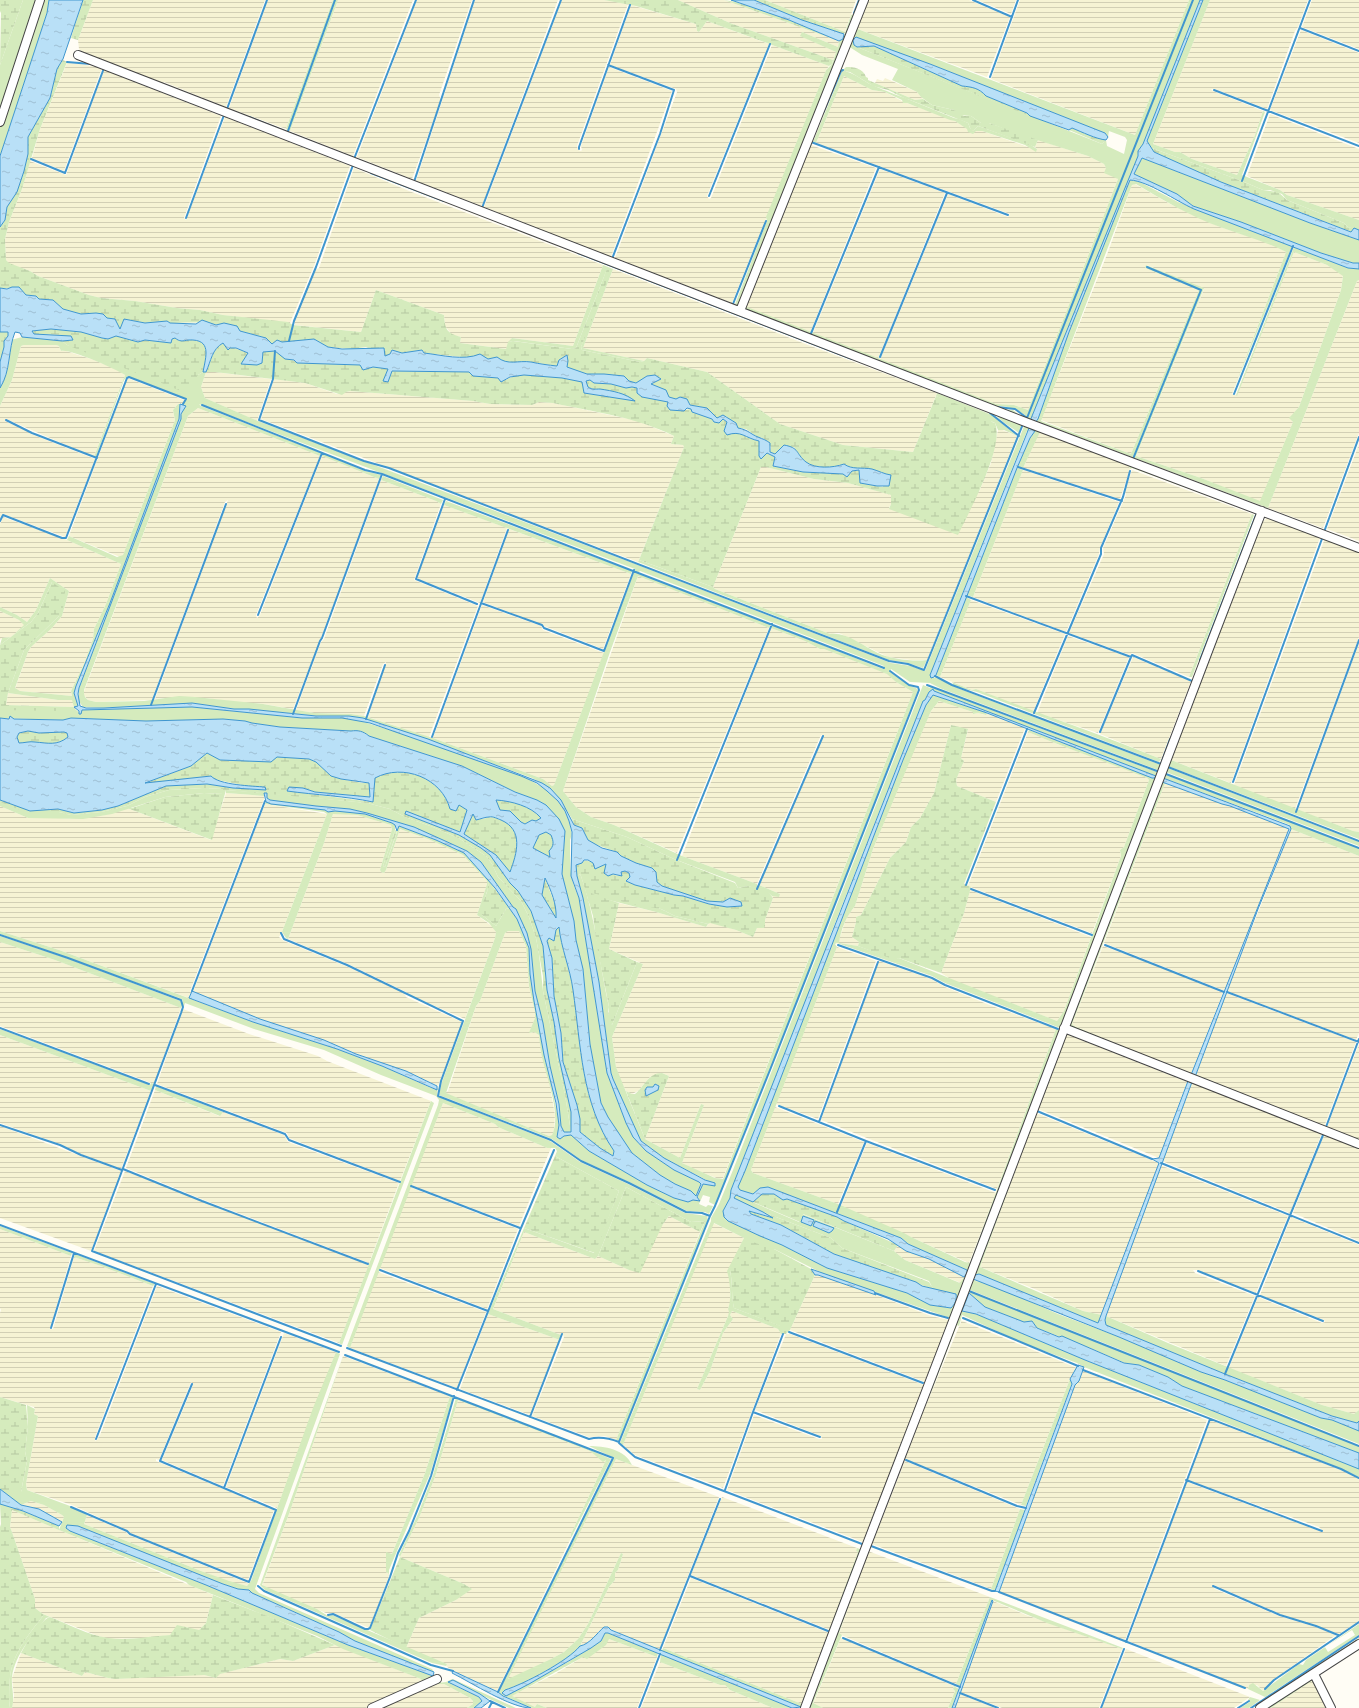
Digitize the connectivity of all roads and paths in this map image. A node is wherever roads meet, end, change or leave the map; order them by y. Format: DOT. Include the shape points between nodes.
graph roads {
  1 [pos="40,0"];
  2 [pos="864,0"];
  3 [pos="78,55"];
  4 [pos="0,122"];
  5 [pos="740,311"];
  6 [pos="1262,511"];
  7 [pos="1359,548"];
  8 [pos="1064,1028"];
  9 [pos="1359,1144"];
  10 [pos="1359,1644"];
  11 [pos="1314,1674"];
  12 [pos="437,1679"];
  13 [pos="372,1708"];
  14 [pos="806,1708"];
  15 [pos="1260,1708"];
  16 [pos="1331,1708"];
  1 -- 4 [label="street"];
  2 -- 5 [label="street"];
  3 -- 5 [label="street"];
  5 -- 6 [label="street"];
  6 -- 7 [label="street"];
  6 -- 8 [label="street"];
  8 -- 9 [label="street"];
  8 -- 14 [label="street" via="864,1549"];
  10 -- 11 [label="street"];
  11 -- 15 [label="street"];
  11 -- 16 [label="street"];
  12 -- 13 [label="street"];
}
